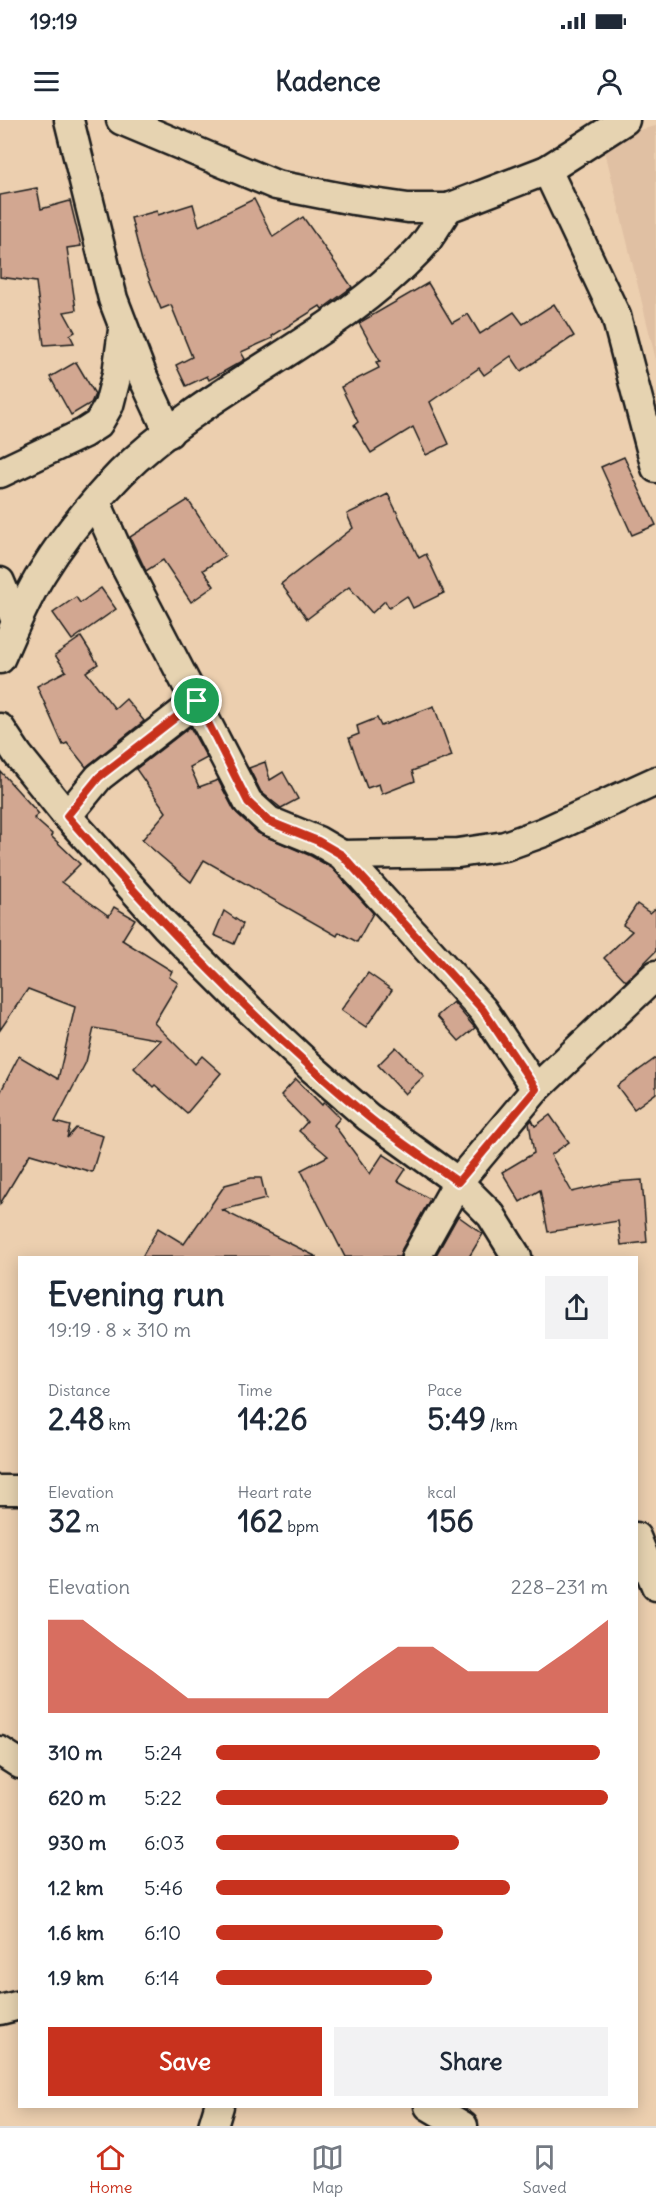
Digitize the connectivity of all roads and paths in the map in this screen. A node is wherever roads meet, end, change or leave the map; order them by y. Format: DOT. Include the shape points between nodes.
graph roads {
  1 [pos="69,120"];
  2 [pos="121,120"];
  3 [pos="625,120"];
  4 [pos="548,170"];
  5 [pos="448,208"];
  6 [pos="124,329"];
  7 [pos="169,433"];
  8 [pos="656,468"];
  9 [pos="0,473"];
  10 [pos="96,502"];
  11 [pos="0,582"];
  12 [pos="16,621"];
  13 [pos="0,656"];
  14 [pos="197,701"];
  15 [pos="0,728"];
  16 [pos="656,781"];
  17 [pos="67,816"];
  18 [pos="342,855"];
  19 [pos="656,975"];
  20 [pos="536,1089"];
  21 [pos="458,1182"];
  22 [pos="417,1256"];
  23 [pos="516,1256"];
  24 [pos="18,1490"];
  25 [pos="0,1491"];
  26 [pos="0,1751"];
  27 [pos="18,1763"];
  28 [pos="18,2006"];
  29 [pos="0,2010"];
  30 [pos="218,2108"];
  31 [pos="432,2108"];
  32 [pos="213,2126"];
  33 [pos="463,2126"];
  1 -- 6 [label="street" via="107,278"];
  2 -- 5 [label="street" via="276,185 353,201"];
  3 -- 4 [label="street"];
  4 -- 5 [label="street"];
  4 -- 8 [label="street" via="616,315"];
  5 -- 7 [label="street" via="422,247 384,284"];
  6 -- 7 [label="street"];
  6 -- 9 [label="street" via="109,405 99,424"];
  7 -- 10 [label="street" via="122,473"];
  10 -- 12 [label="street" via="42,573"];
  10 -- 14 [label="street" via="120,556"];
  11 -- 12 [label="street"];
  12 -- 13 [label="street"];
  14 -- 17 [label="street" via="99,777"];
  14 -- 18 [label="street" via="248,802 268,821"];
  15 -- 17 [label="street"];
  16 -- 18 [label="street" via="505,846 458,853"];
  17 -- 21 [label="street" via="165,926 250,1011 368,1116"];
  18 -- 20 [label="street" via="483,1010"];
  19 -- 20 [label="street"];
  20 -- 21 [label="street"];
  21 -- 22 [label="street"];
  21 -- 23 [label="street" via="491,1215"];
  24 -- 25 [label="street"];
  26 -- 27 [label="street"];
  28 -- 29 [label="street"];
  30 -- 32 [label="street"];
  31 -- 33 [label="street"];
}
